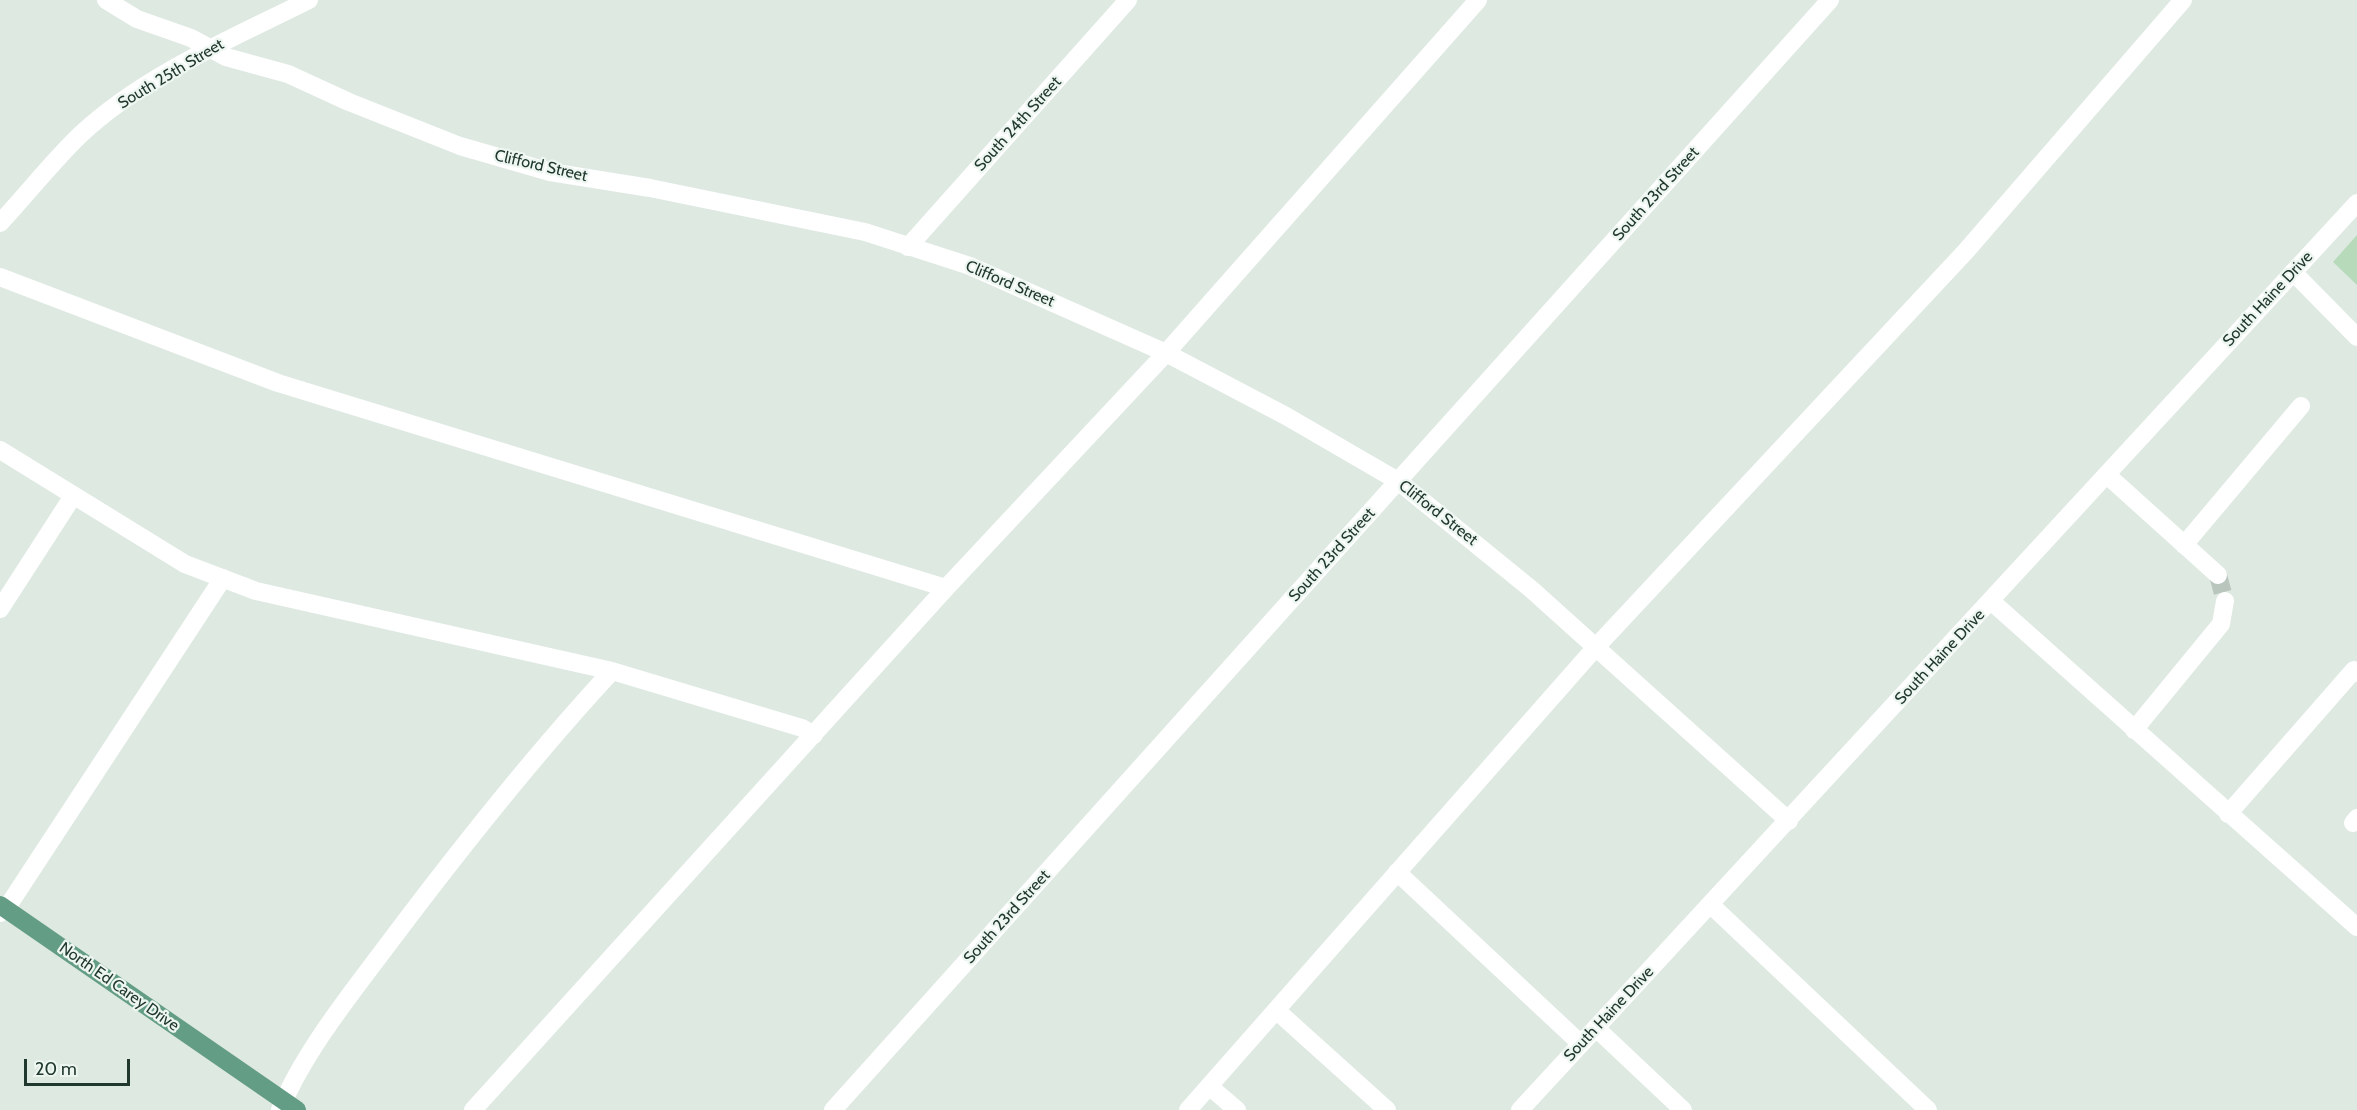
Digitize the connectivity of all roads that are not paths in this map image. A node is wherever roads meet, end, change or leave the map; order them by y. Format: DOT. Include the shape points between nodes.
graph roads {
  1 [pos="106,0"];
  2 [pos="309,0"];
  3 [pos="1128,0"];
  4 [pos="1478,0"];
  5 [pos="1830,0"];
  6 [pos="2183,0"];
  7 [pos="211,49"];
  8 [pos="2357,203"];
  9 [pos="0,223"];
  10 [pos="908,247"];
  11 [pos="2293,272"];
  12 [pos="0,277"];
  13 [pos="2357,337"];
  14 [pos="1166,353"];
  15 [pos="2301,406"];
  16 [pos="0,450"];
  17 [pos="2107,475"];
  18 [pos="1398,481"];
  19 [pos="74,495"];
  20 [pos="2184,545"];
  21 [pos="2218,575"];
  22 [pos="222,578"];
  23 [pos="946,588"];
  24 [pos="1991,601"];
  25 [pos="2225,601"];
  26 [pos="0,609"];
  27 [pos="1596,647"];
  28 [pos="612,671"];
  29 [pos="2357,673"];
  30 [pos="2134,730"];
  31 [pos="814,735"];
  32 [pos="2228,814"];
  33 [pos="1789,821"];
  34 [pos="1398,872"];
  35 [pos="1711,905"];
  36 [pos="2,909"];
  37 [pos="2357,927"];
  38 [pos="1276,1010"];
  39 [pos="1596,1028"];
  40 [pos="1581,1044"];
  41 [pos="1209,1086"];
  42 [pos="287,1107"];
  43 [pos="473,1110"];
  44 [pos="833,1110"];
  45 [pos="1188,1110"];
  46 [pos="1237,1110"];
  47 [pos="1387,1110"];
  48 [pos="1520,1110"];
  49 [pos="1683,1110"];
  50 [pos="1928,1110"];
  1 -- 7 [label="street, Clifford Street" via="137,19"];
  2 -- 7 [label="street, South 25th Street"];
  3 -- 10 [label="street, South 24th Street"];
  4 -- 14 [label="street"];
  5 -- 18 [label="street, South 23rd Street"];
  6 -- 27 [label="street" via="1966,251"];
  7 -- 9 [label="street, South 25th Street" via="128,97 81,135"];
  7 -- 10 [label="street, Clifford Street" via="288,74 460,146 550,172 865,231"];
  8 -- 11 [label="street, South Haine Drive"];
  10 -- 14 [label="street, Clifford Street" via="970,266"];
  11 -- 13 [label="street"];
  11 -- 17 [label="street, South Haine Drive"];
  12 -- 23 [label="street" via="278,383"];
  14 -- 18 [label="street, Clifford Street"];
  14 -- 23 [label="street"];
  15 -- 20 [label="street"];
  16 -- 19 [label="street"];
  17 -- 20 [label="street"];
  17 -- 24 [label="street, South Haine Drive"];
  18 -- 27 [label="street, Clifford Street"];
  18 -- 44 [label="street, South 23rd Street"];
  19 -- 22 [label="street" via="185,564"];
  19 -- 26 [label="street"];
  20 -- 21 [label="street"];
  22 -- 28 [label="street" via="256,591"];
  22 -- 36 [label="street"];
  23 -- 31 [label="street"];
  24 -- 30 [label="street"];
  24 -- 33 [label="street, South Haine Drive"];
  25 -- 30 [label="street" via="2221,624"];
  27 -- 33 [label="street, Clifford Street"];
  27 -- 34 [label="street"];
  28 -- 31 [label="street" via="802,728"];
  28 -- 42 [label="street" via="555,732 480,823 333,1018"];
  29 -- 32 [label="street" via="2354,670"];
  30 -- 32 [label="street"];
  31 -- 43 [label="street"];
  32 -- 37 [label="street"];
  33 -- 35 [label="street, South Haine Drive"];
  34 -- 38 [label="street"];
  34 -- 40 [label="street"];
  35 -- 39 [label="street, South Haine Drive"];
  35 -- 50 [label="street"];
  36 -- 42 [label="main road, North Ed Carey Drive"];
  38 -- 41 [label="street"];
  38 -- 47 [label="street"];
  39 -- 40 [label="street, South Haine Drive"];
  39 -- 49 [label="street"];
  40 -- 48 [label="street, South Haine Drive"];
  41 -- 45 [label="street"];
  41 -- 46 [label="street"];
}
